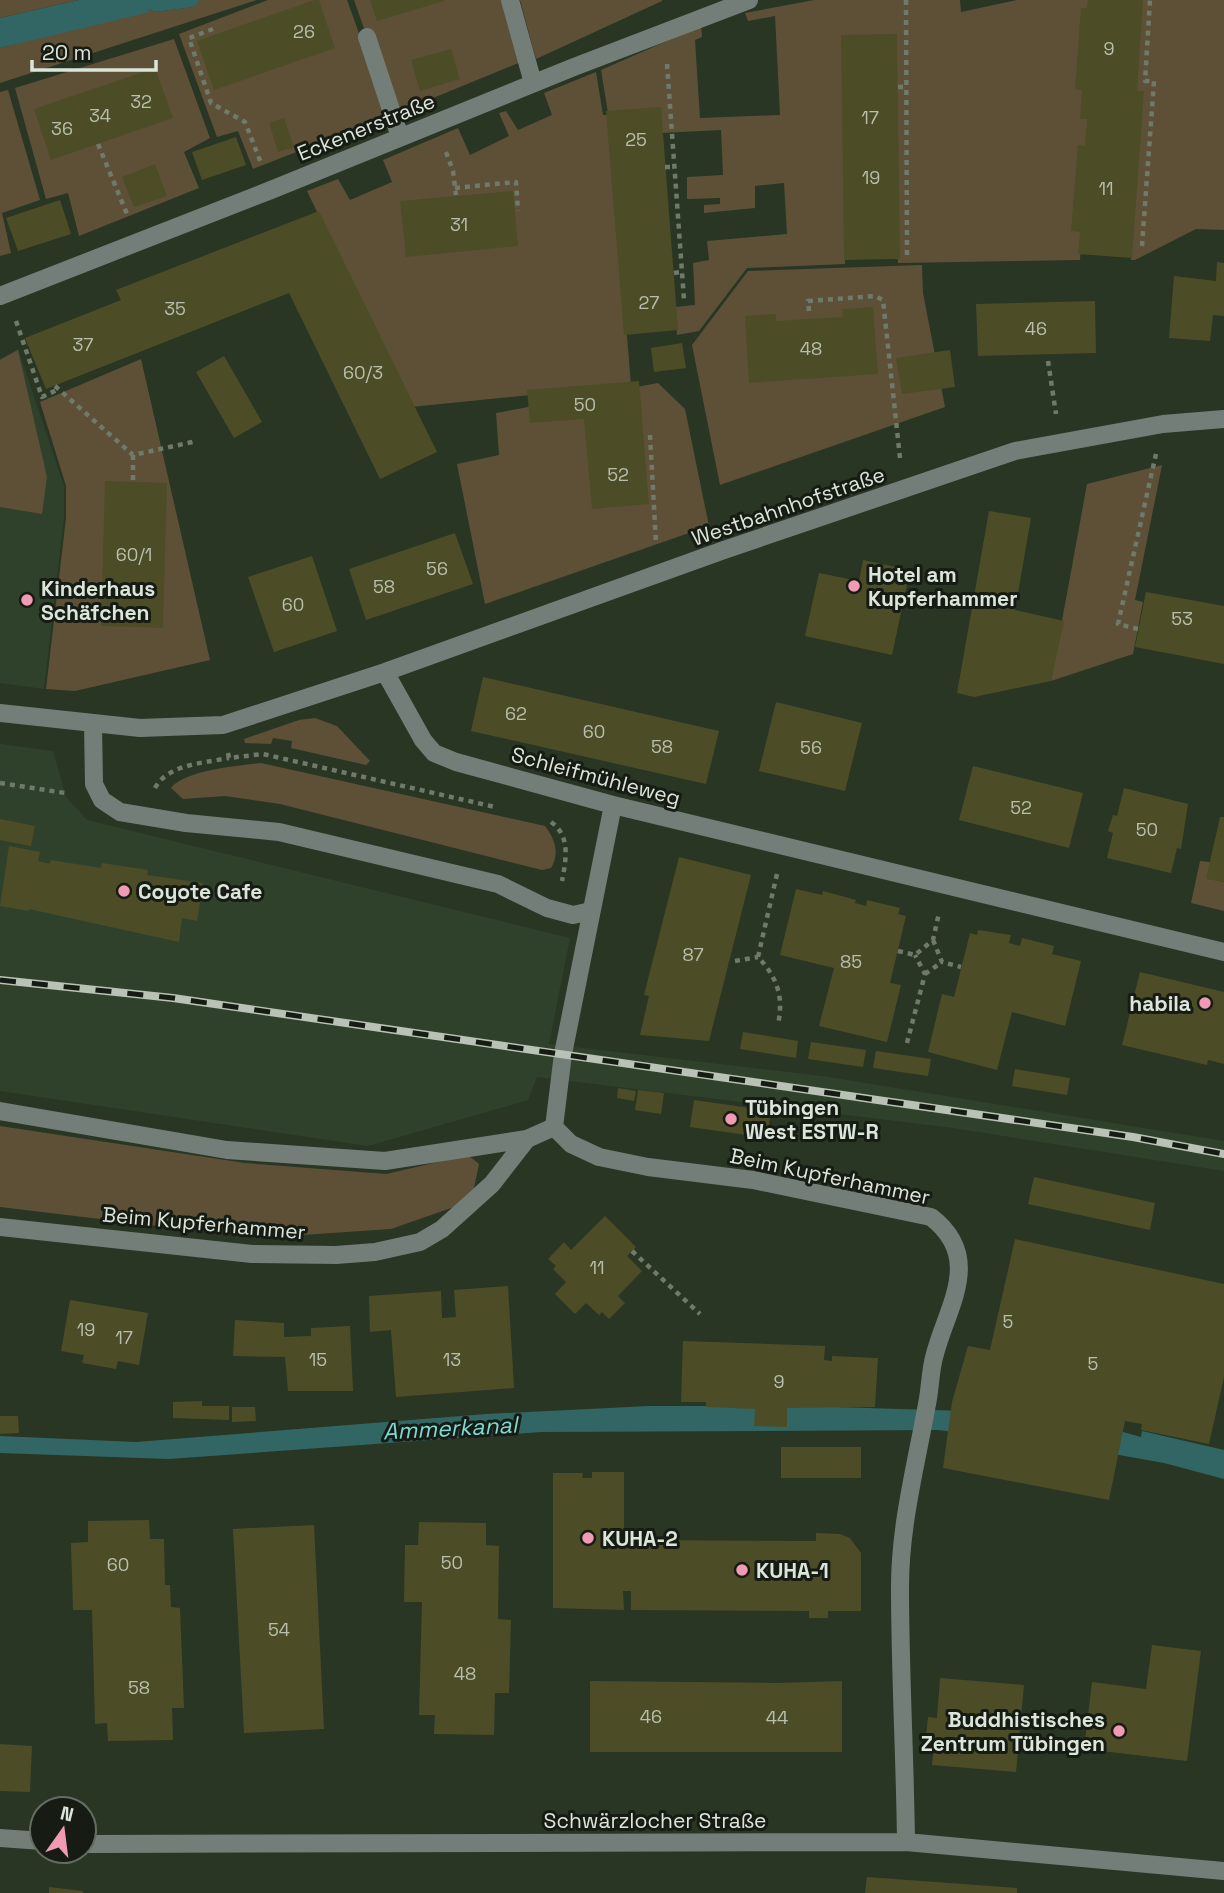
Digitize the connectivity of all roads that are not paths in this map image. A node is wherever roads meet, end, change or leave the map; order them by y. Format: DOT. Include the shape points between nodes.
graph roads {
  1 [pos="510,0"];
  2 [pos="749,0"];
  3 [pos="367,37"];
  4 [pos="533,83"];
  5 [pos="400,137"];
  6 [pos="4,294"];
  7 [pos="1221,418"];
  8 [pos="385,672"];
  9 [pos="0,712"];
  10 [pos="93,724"];
  11 [pos="613,805"];
  12 [pos="591,911"];
  13 [pos="1224,952"];
  14 [pos="0,1111"];
  15 [pos="554,1127"];
  16 [pos="527,1139"];
  17 [pos="0,1227"];
  18 [pos="0,1838"];
  19 [pos="28,1840"];
  20 [pos="906,1842"];
  21 [pos="98,1844"];
  22 [pos="1224,1871"];
  1 -- 4 [label="street"];
  2 -- 4 [label="street, Eckenerstraße"];
  3 -- 5 [label="street"];
  4 -- 5 [label="street, Eckenerstraße"];
  5 -- 6 [label="street, Eckenerstraße"];
  7 -- 8 [label="street, Westbahnhofstraße" via="1015,451"];
  8 -- 10 [label="street" via="223,725 173,729"];
  8 -- 11 [label="street, Schleifmühleweg" via="411,722 434,753"];
  9 -- 10 [label="street"];
  10 -- 12 [label="street" via="93,784 102,800 120,812 279,832 498,884 573,915"];
  11 -- 12 [label="street"];
  11 -- 13 [label="street, Schleifmühleweg"];
  12 -- 15 [label="street"];
  14 -- 16 [label="street, Beim Kupferhammer" via="227,1150 385,1161"];
  15 -- 16 [label="street, Beim Kupferhammer"];
  15 -- 20 [label="street, Beim Kupferhammer" via="571,1144 599,1157 766,1183 931,1217 946,1229 958,1269 955,1301 933,1360 904,1532 900,1586"];
  16 -- 17 [label="street, Beim Kupferhammer" via="492,1184 442,1229 420,1242 375,1252 253,1254"];
  18 -- 19 [label="street"];
  20 -- 21 [label="street, Schwärzlocher Straße"];
  20 -- 22 [label="street, Schwärzlocher Straße"];
}
